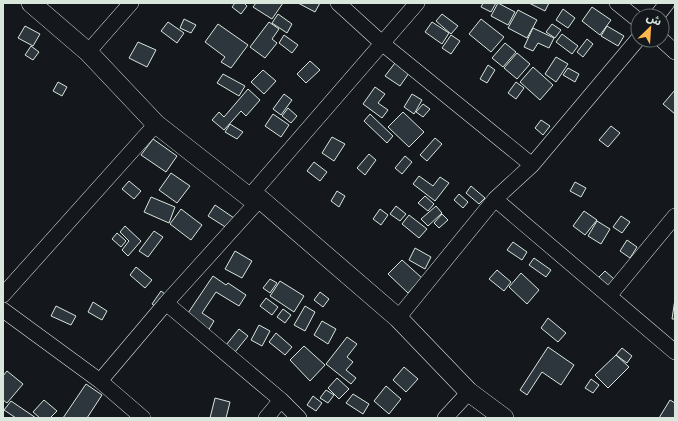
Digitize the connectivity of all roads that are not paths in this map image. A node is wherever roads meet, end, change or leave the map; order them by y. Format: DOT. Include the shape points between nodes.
graph roads {
  1 [pos="31,3"];
  2 [pos="131,3"];
  3 [pos="338,3"];
  4 [pos="417,3"];
  5 [pos="617,3"];
  6 [pos="630,14"];
  7 [pos="383,44"];
  8 [pos="630,48"];
  9 [pos="88,52"];
  10 [pos="156,124"];
  11 [pos="532,165"];
  12 [pos="254,198"];
  13 [pos="495,199"];
  14 [pos="673,222"];
  15 [pos="3,295"];
  16 [pos="609,296"];
  17 [pos="166,303"];
  18 [pos="3,310"];
  19 [pos="398,318"];
  20 [pos="675,352"];
  21 [pos="100,381"];
  22 [pos="468,392"];
  23 [pos="281,400"];
  24 [pos="144,418"];
  25 [pos="266,418"];
  26 [pos="299,418"];
  27 [pos="445,418"];
  28 [pos="504,418"];
  1 -- 9 [label="street"];
  2 -- 9 [label="street"];
  3 -- 7 [label="street"];
  4 -- 7 [label="street"];
  5 -- 6 [label="street"];
  7 -- 11 [label="street"];
  7 -- 12 [label="street"];
  8 -- 11 [label="street"];
  9 -- 10 [label="street"];
  10 -- 12 [label="street"];
  10 -- 15 [label="street"];
  11 -- 13 [label="street"];
  12 -- 17 [label="street"];
  12 -- 19 [label="street"];
  13 -- 16 [label="street"];
  13 -- 19 [label="street"];
  14 -- 16 [label="street"];
  16 -- 20 [label="street"];
  17 -- 21 [label="street"];
  17 -- 23 [label="street"];
  18 -- 21 [label="street"];
  19 -- 22 [label="street"];
  21 -- 24 [label="street"];
  22 -- 27 [label="street"];
  22 -- 28 [label="street"];
  23 -- 25 [label="street"];
  23 -- 26 [label="street"];
}
